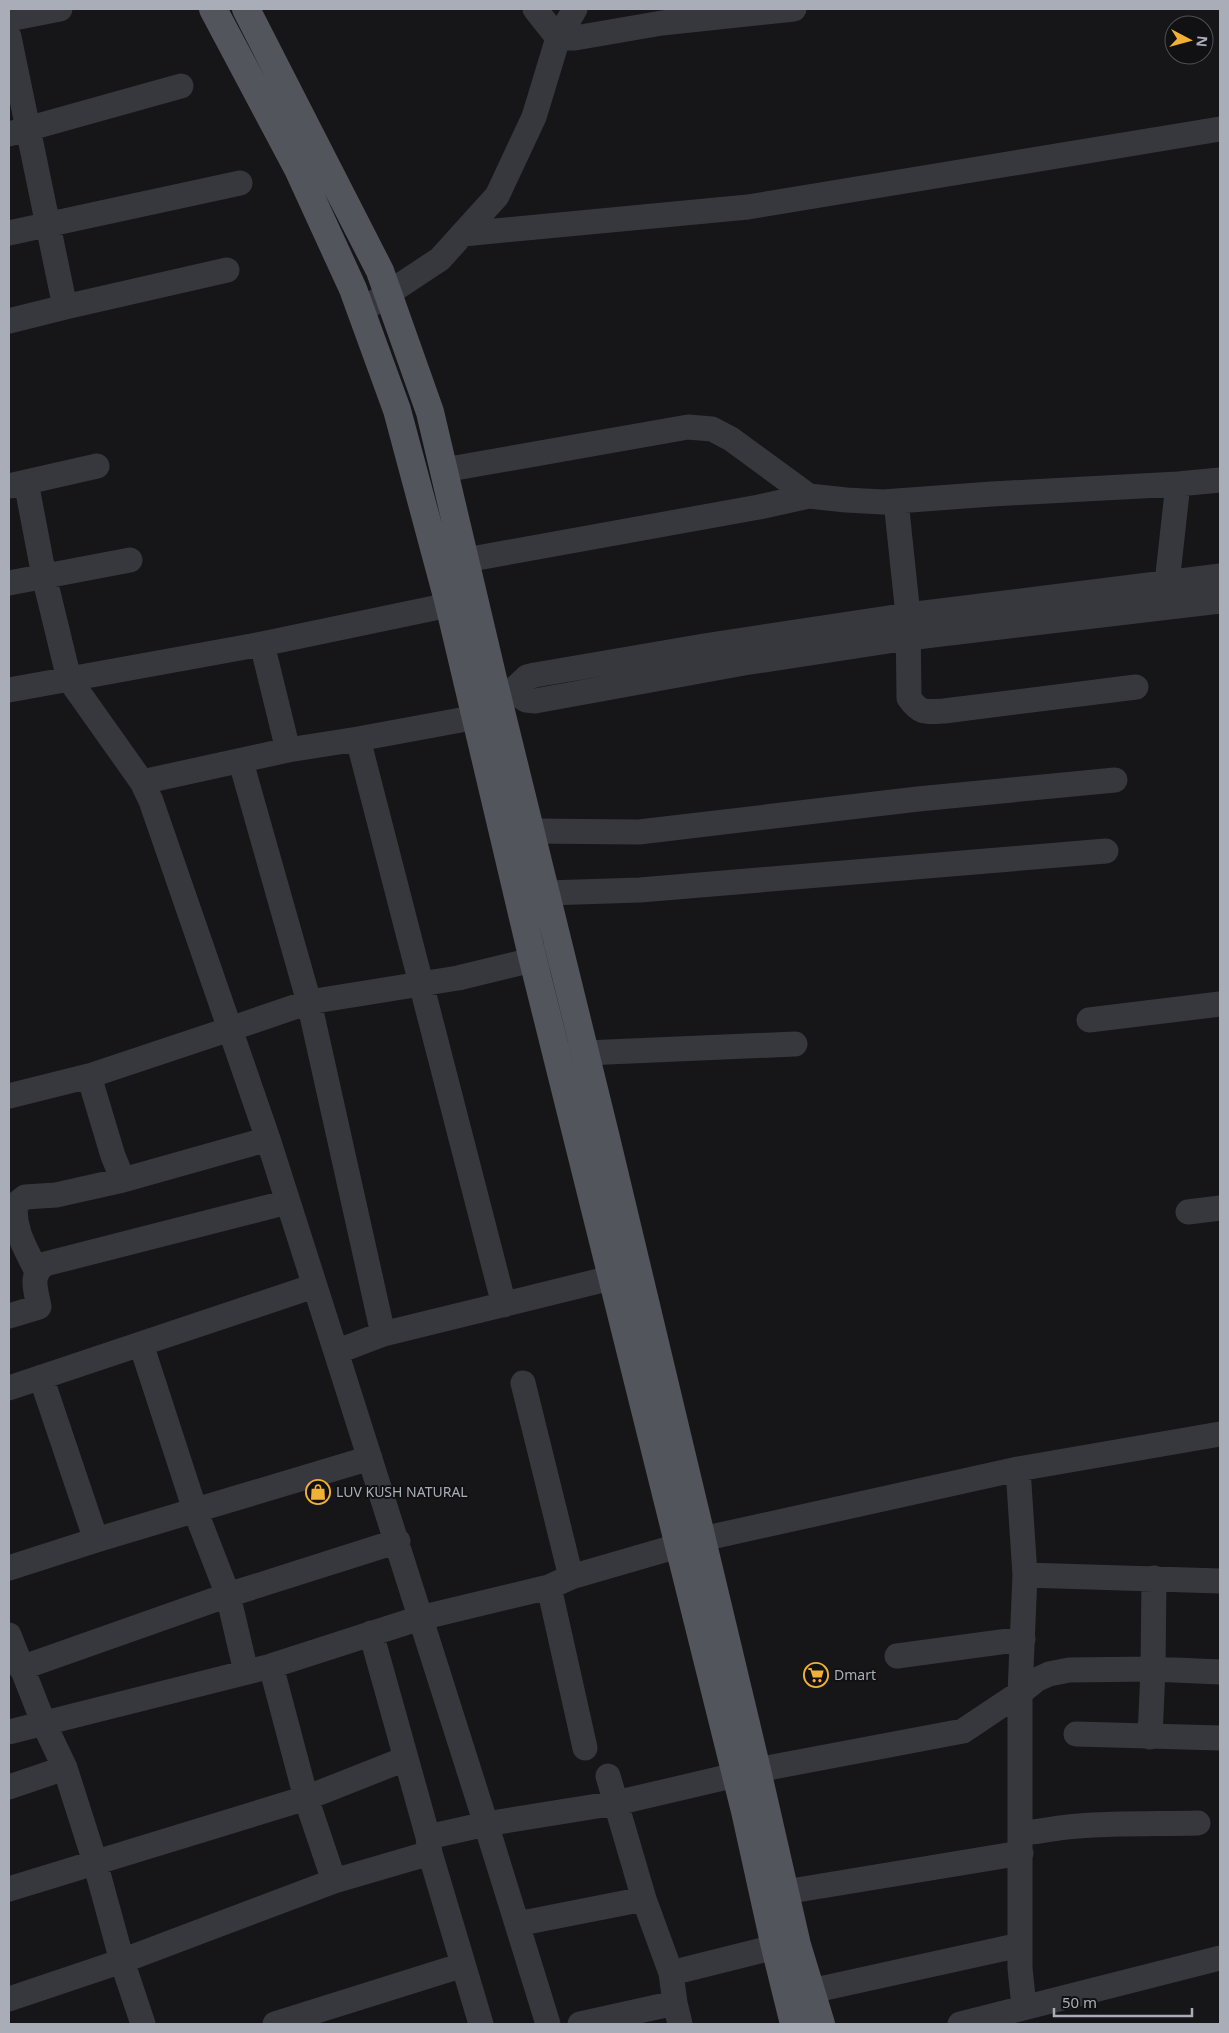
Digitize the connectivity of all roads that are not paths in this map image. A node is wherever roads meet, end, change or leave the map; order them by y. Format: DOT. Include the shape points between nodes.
graph roads {
  1 [pos="60,9"];
  2 [pos="213,9"];
  3 [pos="246,9"];
  4 [pos="535,9"];
  5 [pos="575,9"];
  6 [pos="794,9"];
  7 [pos="9,19"];
  8 [pos="9,37"];
  9 [pos="558,38"];
  10 [pos="182,86"];
  11 [pos="1220,129"];
  12 [pos="18,132"];
  13 [pos="310,163"];
  14 [pos="240,183"];
  15 [pos="48,223"];
  16 [pos="9,233"];
  17 [pos="463,234"];
  18 [pos="226,270"];
  19 [pos="384,282"];
  20 [pos="357,300"];
  21 [pos="65,307"];
  22 [pos="9,321"];
  23 [pos="97,466"];
  24 [pos="444,470"];
  25 [pos="1220,480"];
  26 [pos="18,484"];
  27 [pos="1178,484"];
  28 [pos="809,496"];
  29 [pos="896,501"];
  30 [pos="130,560"];
  31 [pos="466,560"];
  32 [pos="44,576"];
  33 [pos="1216,576"];
  34 [pos="9,583"];
  35 [pos="1167,583"];
  36 [pos="462,602"];
  37 [pos="1219,607"];
  38 [pos="908,626"];
  39 [pos="262,644"];
  40 [pos="69,678"];
  41 [pos="1136,687"];
  42 [pos="9,690"];
  43 [pos="489,701"];
  44 [pos="358,739"];
  45 [pos="288,750"];
  46 [pos="241,762"];
  47 [pos="1115,780"];
  48 [pos="142,782"];
  49 [pos="532,831"];
  50 [pos="1106,851"];
  51 [pos="546,893"];
  52 [pos="561,953"];
  53 [pos="533,960"];
  54 [pos="422,984"];
  55 [pos="309,1002"];
  56 [pos="1220,1004"];
  57 [pos="1089,1020"];
  58 [pos="230,1029"];
  59 [pos="795,1044"];
  60 [pos="585,1053"];
  61 [pos="558,1057"];
  62 [pos="89,1076"];
  63 [pos="9,1096"];
  64 [pos="268,1139"];
  65 [pos="123,1180"];
  66 [pos="288,1202"];
  67 [pos="1220,1208"];
  68 [pos="1188,1212"];
  69 [pos="36,1270"];
  70 [pos="626,1274"];
  71 [pos="314,1286"];
  72 [pos="504,1305"];
  73 [pos="9,1316"];
  74 [pos="384,1334"];
  75 [pos="141,1344"];
  76 [pos="336,1352"];
  77 [pos="41,1377"];
  78 [pos="523,1383"];
  79 [pos="9,1388"];
  80 [pos="1220,1434"];
  81 [pos="370,1458"];
  82 [pos="1018,1470"];
  83 [pos="195,1510"];
  84 [pos="96,1540"];
  85 [pos="398,1542"];
  86 [pos="691,1542"];
  87 [pos="9,1568"];
  88 [pos="1025,1575"];
  89 [pos="1154,1578"];
  90 [pos="1220,1581"];
  91 [pos="560,1582"];
  92 [pos="228,1595"];
  93 [pos="420,1618"];
  94 [pos="371,1633"];
  95 [pos="9,1635"];
  96 [pos="1023,1639"];
  97 [pos="897,1656"];
  98 [pos="271,1666"];
  99 [pos="21,1668"];
  100 [pos="1154,1669"];
  101 [pos="246,1672"];
  102 [pos="1220,1672"];
  103 [pos="1020,1693"];
  104 [pos="44,1724"];
  105 [pos="9,1732"];
  106 [pos="1076,1734"];
  107 [pos="1150,1737"];
  108 [pos="1220,1738"];
  109 [pos="585,1748"];
  110 [pos="405,1759"];
  111 [pos="65,1768"];
  112 [pos="747,1773"];
  113 [pos="608,1776"];
  114 [pos="9,1786"];
  115 [pos="306,1798"];
  116 [pos="616,1803"];
  117 [pos="1198,1823"];
  118 [pos="486,1824"];
  119 [pos="1020,1843"];
  120 [pos="429,1845"];
  121 [pos="95,1862"];
  122 [pos="334,1881"];
  123 [pos="9,1889"];
  124 [pos="785,1892"];
  125 [pos="644,1899"];
  126 [pos="517,1924"];
  127 [pos="1020,1945"];
  128 [pos="775,1947"];
  129 [pos="1220,1958"];
  130 [pos="122,1962"];
  131 [pos="463,1965"];
  132 [pos="671,1973"];
  133 [pos="811,1991"];
  134 [pos="9,1999"];
  135 [pos="1024,2007"];
  136 [pos="677,2013"];
  137 [pos="143,2024"];
  138 [pos="275,2024"];
  139 [pos="481,2024"];
  140 [pos="548,2024"];
  141 [pos="580,2024"];
  142 [pos="794,2024"];
  143 [pos="821,2024"];
  144 [pos="960,2024"];
  1 -- 7 [label="street"];
  2 -- 13 [label="main road"];
  3 -- 13 [label="main road"];
  4 -- 9 [label="street"];
  5 -- 9 [label="street"];
  6 -- 9 [label="street"];
  8 -- 12 [label="street"];
  9 -- 17 [label="street" via="534,117 497,196"];
  10 -- 12 [label="street"];
  11 -- 17 [label="street" via="748,207"];
  12 -- 15 [label="street"];
  13 -- 19 [label="main road"];
  13 -- 20 [label="main road"];
  14 -- 15 [label="street"];
  15 -- 16 [label="street"];
  15 -- 21 [label="street"];
  17 -- 19 [label="street" via="440,259"];
  18 -- 21 [label="street"];
  19 -- 20 [label="street"];
  19 -- 24 [label="main road" via="430,412"];
  20 -- 36 [label="main road"];
  21 -- 22 [label="street"];
  23 -- 26 [label="street"];
  24 -- 28 [label="street" via="688,427 712,429 731,439"];
  24 -- 31 [label="main road"];
  25 -- 27 [label="street"];
  26 -- 32 [label="street"];
  27 -- 29 [label="street"];
  27 -- 35 [label="street"];
  28 -- 29 [label="street"];
  28 -- 31 [label="street"];
  29 -- 38 [label="street"];
  30 -- 32 [label="street"];
  31 -- 36 [label="main road"];
  32 -- 34 [label="street"];
  32 -- 40 [label="street"];
  33 -- 35 [label="street"];
  33 -- 37 [label="street"];
  35 -- 38 [label="street"];
  36 -- 39 [label="street"];
  36 -- 43 [label="main road"];
  37 -- 38 [label="street"];
  38 -- 41 [label="street" via="909,698 916,708 928,712"];
  38 -- 43 [label="street" via="704,646 535,675"];
  39 -- 40 [label="street"];
  39 -- 45 [label="street"];
  40 -- 42 [label="street"];
  40 -- 48 [label="street"];
  43 -- 44 [label="street"];
  43 -- 49 [label="main road"];
  43 -- 53 [label="main road"];
  44 -- 45 [label="street"];
  44 -- 54 [label="street"];
  45 -- 46 [label="street"];
  46 -- 48 [label="street"];
  46 -- 55 [label="street"];
  47 -- 49 [label="street" via="918,799 639,832"];
  48 -- 58 [label="street"];
  49 -- 51 [label="main road"];
  50 -- 51 [label="street" via="640,890"];
  51 -- 52 [label="main road"];
  52 -- 53 [label="street"];
  52 -- 60 [label="main road"];
  53 -- 54 [label="street"];
  53 -- 61 [label="main road"];
  54 -- 55 [label="street"];
  54 -- 72 [label="street"];
  55 -- 58 [label="street"];
  55 -- 74 [label="street"];
  56 -- 57 [label="street"];
  58 -- 62 [label="street"];
  58 -- 64 [label="street"];
  59 -- 60 [label="street"];
  60 -- 61 [label="street"];
  60 -- 70 [label="main road"];
  61 -- 70 [label="main road"];
  62 -- 63 [label="street"];
  62 -- 65 [label="street"];
  64 -- 65 [label="street"];
  64 -- 66 [label="street"];
  65 -- 69 [label="street" via="56,1195 25,1197 15,1205 17,1233"];
  66 -- 69 [label="street" via="45,1264"];
  66 -- 71 [label="street"];
  67 -- 68 [label="street"];
  69 -- 73 [label="street" via="34,1279 39,1307"];
  70 -- 72 [label="street"];
  70 -- 86 [label="main road"];
  71 -- 75 [label="street"];
  71 -- 76 [label="street"];
  72 -- 74 [label="street"];
  74 -- 76 [label="street"];
  75 -- 77 [label="street"];
  75 -- 83 [label="street"];
  76 -- 81 [label="street"];
  77 -- 79 [label="street"];
  77 -- 84 [label="street"];
  78 -- 91 [label="street"];
  80 -- 82 [label="street"];
  81 -- 83 [label="street"];
  81 -- 85 [label="street"];
  82 -- 86 [label="street"];
  82 -- 88 [label="street"];
  83 -- 84 [label="street"];
  83 -- 92 [label="street"];
  84 -- 87 [label="street"];
  85 -- 92 [label="street"];
  85 -- 93 [label="street"];
  86 -- 91 [label="street"];
  86 -- 112 [label="main road"];
  88 -- 89 [label="street"];
  88 -- 96 [label="street"];
  89 -- 90 [label="street"];
  89 -- 100 [label="street"];
  91 -- 93 [label="street"];
  91 -- 109 [label="street"];
  92 -- 99 [label="street"];
  92 -- 101 [label="street"];
  93 -- 94 [label="street"];
  93 -- 118 [label="street"];
  94 -- 98 [label="street"];
  94 -- 110 [label="street"];
  95 -- 99 [label="street"];
  96 -- 97 [label="street"];
  96 -- 103 [label="street"];
  98 -- 101 [label="street"];
  98 -- 115 [label="street"];
  99 -- 104 [label="street"];
  100 -- 102 [label="street"];
  100 -- 103 [label="street" via="1069,1670 1036,1680"];
  100 -- 107 [label="street"];
  101 -- 104 [label="street"];
  103 -- 112 [label="street" via="963,1731"];
  103 -- 119 [label="street"];
  104 -- 105 [label="street"];
  104 -- 111 [label="street"];
  106 -- 107 [label="street"];
  107 -- 108 [label="street"];
  110 -- 115 [label="street"];
  110 -- 120 [label="street"];
  111 -- 114 [label="street"];
  111 -- 121 [label="street"];
  112 -- 116 [label="street"];
  112 -- 124 [label="main road"];
  112 -- 128 [label="main road"];
  113 -- 116 [label="street"];
  115 -- 121 [label="street"];
  115 -- 122 [label="street"];
  116 -- 118 [label="street"];
  116 -- 125 [label="street"];
  117 -- 119 [label="street" via="1086,1825 1041,1832"];
  118 -- 120 [label="street"];
  118 -- 126 [label="street"];
  119 -- 124 [label="street"];
  119 -- 127 [label="street"];
  120 -- 122 [label="street"];
  120 -- 131 [label="street"];
  121 -- 123 [label="street"];
  121 -- 130 [label="street"];
  122 -- 130 [label="street"];
  124 -- 133 [label="main road"];
  125 -- 126 [label="street"];
  125 -- 132 [label="street"];
  126 -- 140 [label="street"];
  127 -- 133 [label="street"];
  127 -- 135 [label="street"];
  128 -- 132 [label="street"];
  128 -- 142 [label="main road"];
  129 -- 135 [label="street"];
  130 -- 134 [label="street"];
  130 -- 137 [label="street"];
  131 -- 138 [label="street"];
  131 -- 139 [label="street"];
  132 -- 136 [label="street"];
  133 -- 143 [label="main road"];
  135 -- 144 [label="street"];
  136 -- 141 [label="street"];
}
